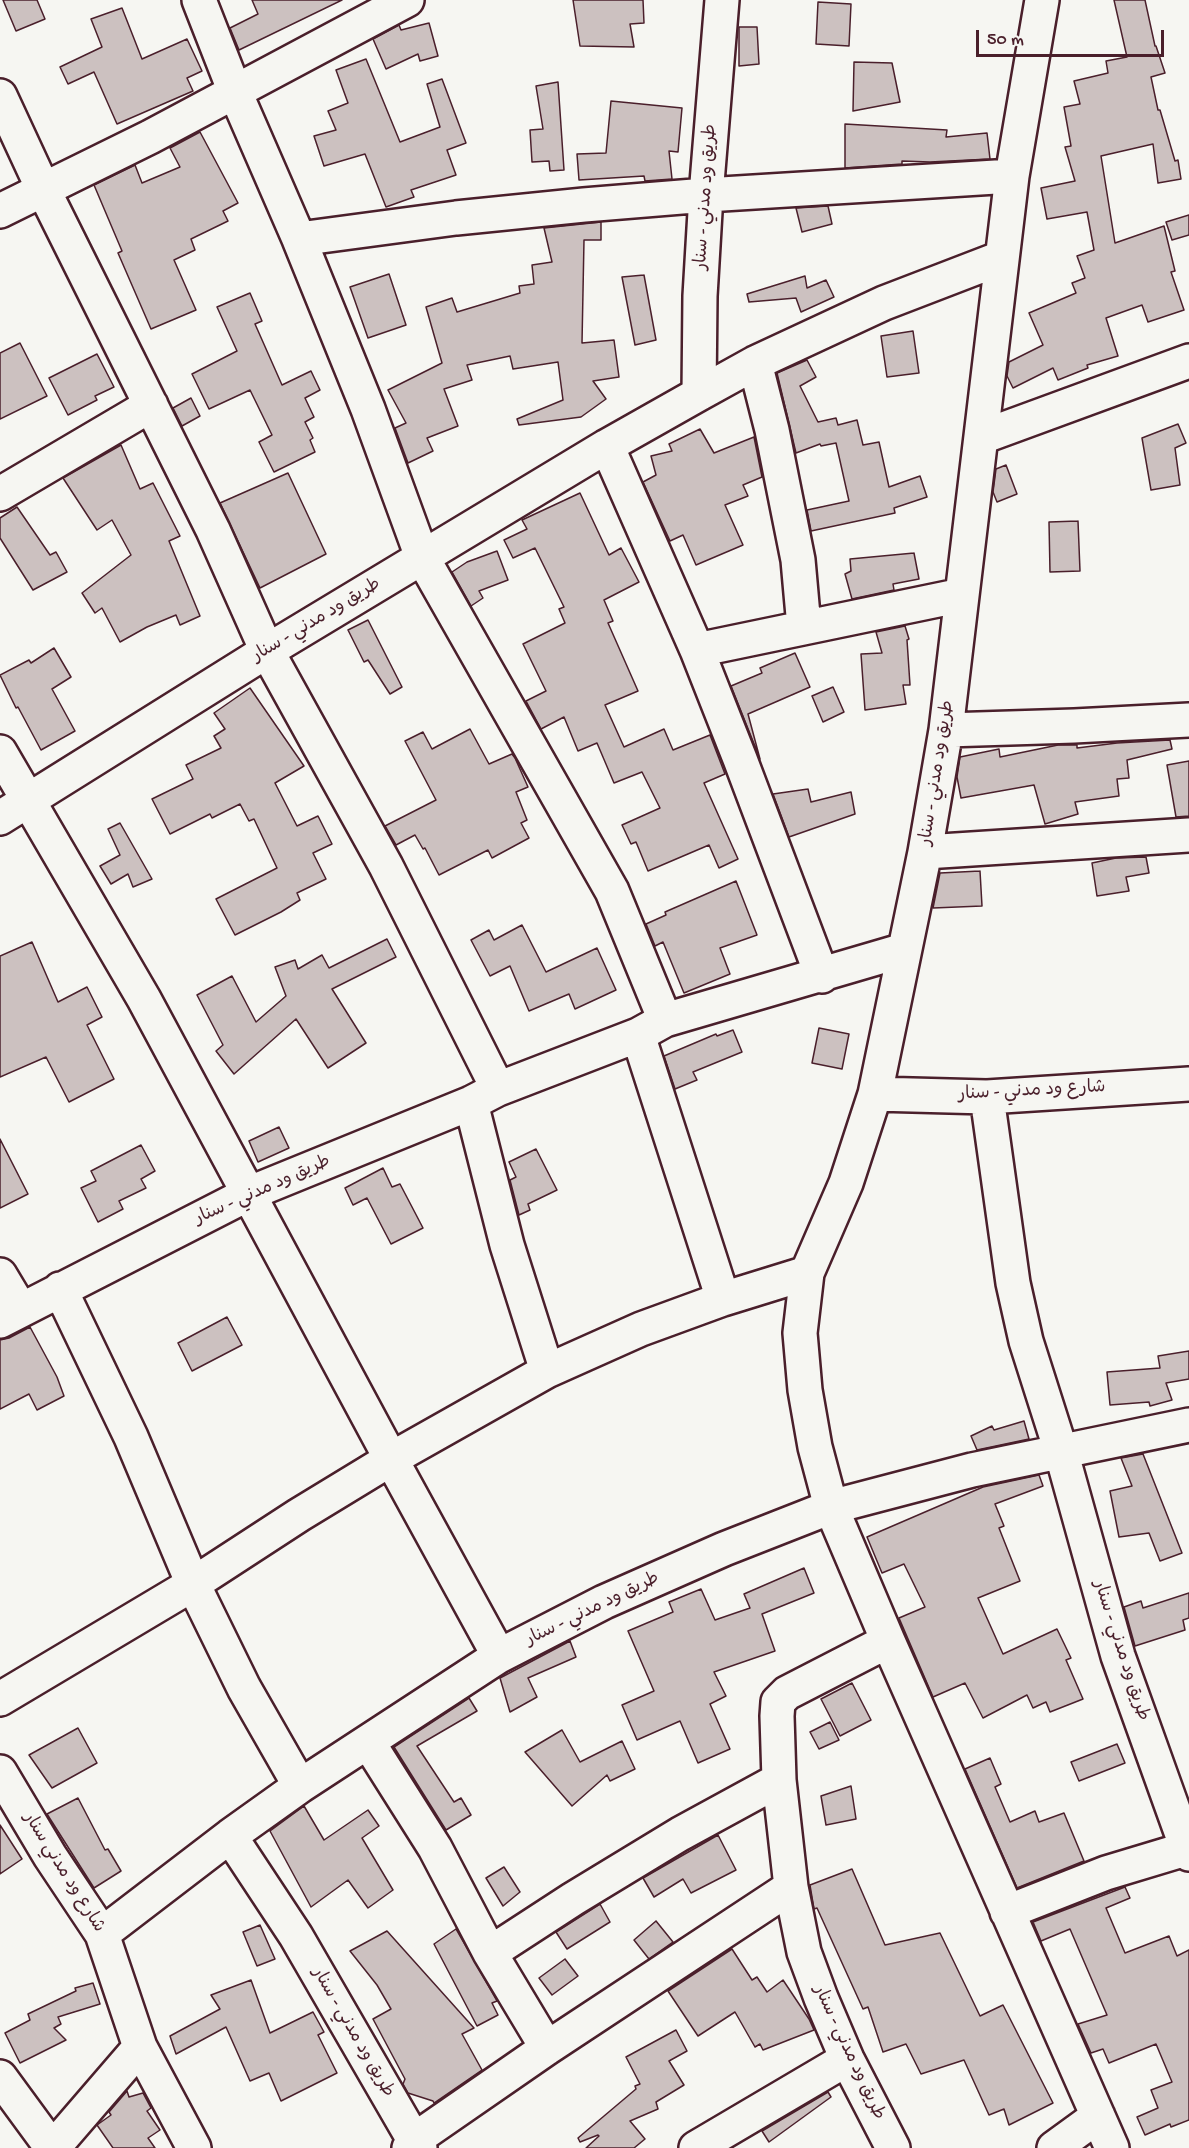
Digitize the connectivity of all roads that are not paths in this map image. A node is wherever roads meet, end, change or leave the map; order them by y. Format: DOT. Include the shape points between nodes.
graph roads {
  1 [pos="199,0"];
  2 [pos="407,0"];
  3 [pos="722,0"];
  4 [pos="1042,0"];
  5 [pos="235,92"];
  6 [pos="0,96"];
  7 [pos="1012,176"];
  8 [pos="44,191"];
  9 [pos="706,195"];
  10 [pos="0,211"];
  11 [pos="299,239"];
  12 [pos="1001,258"];
  13 [pos="1189,361"];
  14 [pos="755,363"];
  15 [pos="699,394"];
  16 [pos="151,405"];
  17 [pos="982,437"];
  18 [pos="607,447"];
  19 [pos="0,494"];
  20 [pos="422,557"];
  21 [pos="962,595"];
  22 [pos="804,627"];
  23 [pos="697,650"];
  24 [pos="267,651"];
  25 [pos="1189,720"];
  26 [pos="946,730"];
  27 [pos="0,752"];
  28 [pos="30,800"];
  29 [pos="0,818"];
  30 [pos="1189,835"];
  31 [pos="925,852"];
  32 [pos="904,950"];
  33 [pos="822,976"];
  34 [pos="652,1028"];
  35 [pos="1189,1084"];
  36 [pos="875,1094"];
  37 [pos="485,1096"];
  38 [pos="987,1097"];
  39 [pos="250,1193"];
  40 [pos="807,1274"];
  41 [pos="0,1275"];
  42 [pos="60,1289"];
  43 [pos="723,1299"];
  44 [pos="11,1316"];
  45 [pos="547,1371"];
  46 [pos="1189,1425"];
  47 [pos="1061,1451"];
  48 [pos="391,1459"];
  49 [pos="831,1507"];
  50 [pos="193,1584"];
  51 [pos="888,1641"];
  52 [pos="499,1656"];
  53 [pos="0,1699"];
  54 [pos="368,1742"];
  55 [pos="0,1772"];
  56 [pos="779,1780"];
  57 [pos="300,1786"];
  58 [pos="230,1836"];
  59 [pos="1188,1850"];
  60 [pos="791,1887"];
  61 [pos="1007,1912"];
  62 [pos="102,1934"];
  63 [pos="490,1953"];
  64 [pos="140,2047"];
  65 [pos="547,2048"];
  66 [pos="847,2059"];
  67 [pos="0,2077"];
  68 [pos="1098,2116"];
  69 [pos="414,2145"];
  70 [pos="52,2148"];
  71 [pos="194,2148"];
  72 [pos="696,2148"];
  73 [pos="893,2148"];
  74 [pos="1054,2148"];
  75 [pos="1113,2148"];
  1 -- 5 [label="street"];
  2 -- 5 [label="street"];
  3 -- 9 [label="street, طريق ود مدني - سنار"];
  4 -- 7 [label="street, طريق ود مدني - سنار"];
  5 -- 8 [label="street"];
  5 -- 11 [label="street"];
  6 -- 8 [label="street"];
  7 -- 9 [label="street"];
  7 -- 12 [label="street, طريق ود مدني - سنار"];
  8 -- 10 [label="street"];
  8 -- 16 [label="street"];
  9 -- 11 [label="street" via="456,218"];
  9 -- 15 [label="street, طريق ود مدني - سنار"];
  11 -- 20 [label="street" via="368,409"];
  12 -- 14 [label="street, طريق ود مدني - سنار" via="884,303"];
  12 -- 17 [label="street, طريق ود مدني - سنار"];
  13 -- 17 [label="street"];
  14 -- 15 [label="street, طريق ود مدني - سنار"];
  14 -- 22 [label="street" via="798,560"];
  15 -- 18 [label="street, طريق ود مدني - سنار"];
  16 -- 19 [label="street"];
  16 -- 24 [label="street"];
  17 -- 21 [label="street, طريق ود مدني - سنار"];
  18 -- 20 [label="street, طريق ود مدني - سنار"];
  18 -- 23 [label="street"];
  20 -- 24 [label="street, طريق ود مدني - سنار"];
  20 -- 34 [label="street" via="612,891"];
  21 -- 22 [label="street"];
  21 -- 26 [label="street, طريق ود مدني - سنار"];
  22 -- 23 [label="street"];
  23 -- 33 [label="street"];
  24 -- 28 [label="street, طريق ود مدني - سنار"];
  24 -- 37 [label="street" via="386,866"];
  25 -- 26 [label="street"];
  26 -- 31 [label="street, طريق ود مدني - سنار"];
  27 -- 28 [label="street"];
  28 -- 29 [label="street, طريق ود مدني - سنار"];
  28 -- 39 [label="street"];
  30 -- 31 [label="street"];
  31 -- 32 [label="street, طريق ود مدني - سنار"];
  32 -- 33 [label="street, طريق ود مدني - سنار"];
  32 -- 36 [label="street, طريق ود مدني - سنار"];
  33 -- 34 [label="street, طريق ود مدني - سنار"];
  34 -- 37 [label="street, طريق ود مدني - سنار"];
  34 -- 43 [label="street"];
  35 -- 38 [label="street, شارع ود مدني - سنار"];
  36 -- 38 [label="street, شارع ود مدني - سنار"];
  36 -- 40 [label="street, طريق ود مدني - سنار" via="846,1183"];
  37 -- 39 [label="street, طريق ود مدني - سنار"];
  37 -- 45 [label="street" via="507,1245"];
  38 -- 47 [label="street, طريق ود مدني - سنار" via="1013,1283 1026,1341"];
  39 -- 42 [label="street, طريق ود مدني - سنار"];
  39 -- 48 [label="street"];
  40 -- 43 [label="street"];
  40 -- 49 [label="street, طريق ود مدني - سنار" via="800,1333 805,1390"];
  41 -- 44 [label="street"];
  42 -- 44 [label="street, طريق ود مدني - سنار"];
  42 -- 50 [label="street" via="132,1437"];
  43 -- 45 [label="street" via="641,1329"];
  45 -- 48 [label="street"];
  46 -- 47 [label="street, طريق ود مدني - سنار"];
  47 -- 49 [label="street, طريق ود مدني - سنار"];
  47 -- 59 [label="street, طريق ود مدني - سنار" via="1118,1656"];
  48 -- 50 [label="street"];
  48 -- 52 [label="street"];
  49 -- 51 [label="street, طريق ود مدني - سنار"];
  49 -- 52 [label="street, طريق ود مدني - سنار" via="604,1602"];
  50 -- 53 [label="street"];
  50 -- 57 [label="street" via="244,1688"];
  51 -- 56 [label="street, طريق ود مدني - سنار" via="787,1693 778,1702"];
  51 -- 61 [label="street, طريق ود مدني - سنار"];
  52 -- 54 [label="street, طريق ود مدني - سنار"];
  54 -- 57 [label="street, طريق ود مدني - سنار"];
  54 -- 63 [label="street" via="435,1848"];
  55 -- 62 [label="street, شارع ود مدني سنار"];
  56 -- 60 [label="street, طريق ود مدني - سنار"];
  56 -- 63 [label="street" via="680,1834"];
  57 -- 58 [label="street, طريق ود مدني - سنار"];
  58 -- 62 [label="street, طريق ود مدني - سنار"];
  58 -- 69 [label="street, طريق ود مدني - سنار" via="296,1936"];
  59 -- 61 [label="street, طريق ود مدني - سنار" via="1106,1873"];
  60 -- 65 [label="street, طريق ود مدني - سنار"];
  60 -- 66 [label="street, طريق ود مدني - سنار" via="804,1952"];
  61 -- 68 [label="street, طريق ود مدني - سنار"];
  62 -- 64 [label="street, شارع ود مدني سنار"];
  63 -- 65 [label="street"];
  64 -- 70 [label="street"];
  64 -- 71 [label="street, شارع ود مدني سنار"];
  65 -- 69 [label="street, طريق ود مدني - سنار"];
  66 -- 72 [label="street"];
  66 -- 73 [label="street, طريق ود مدني - سنار"];
  67 -- 70 [label="street"];
  68 -- 74 [label="street"];
  68 -- 75 [label="street, طريق ود مدني - سنار"];
}
